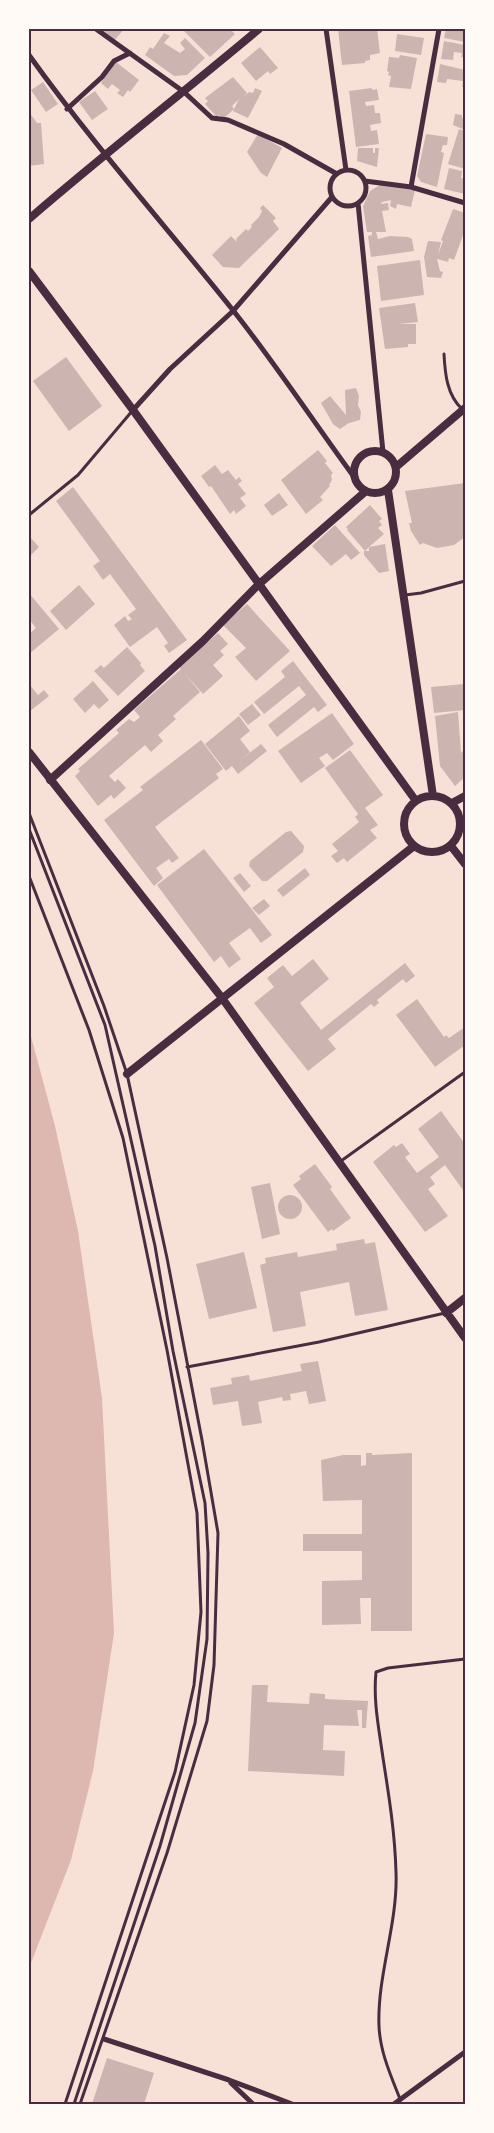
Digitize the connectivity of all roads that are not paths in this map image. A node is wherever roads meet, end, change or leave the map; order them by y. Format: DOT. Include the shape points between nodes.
graph roads {
  1 [pos="96,29"];
  2 [pos="259,29"];
  3 [pos="326,29"];
  4 [pos="439,29"];
  5 [pos="130,53"];
  6 [pos="29,55"];
  7 [pos="184,92"];
  8 [pos="67,109"];
  9 [pos="106,153"];
  10 [pos="346,170"];
  11 [pos="337,174"];
  12 [pos="364,180"];
  13 [pos="410,187"];
  14 [pos="332,196"];
  15 [pos="358,203"];
  16 [pos="465,203"];
  17 [pos="29,219"];
  18 [pos="29,271"];
  19 [pos="233,310"];
  20 [pos="444,354"];
  21 [pos="464,409"];
  22 [pos="133,410"];
  23 [pos="383,452"];
  24 [pos="396,468"];
  25 [pos="354,477"];
  26 [pos="388,490"];
  27 [pos="366,491"];
  28 [pos="29,515"];
  29 [pos="465,580"];
  30 [pos="258,585"];
  31 [pos="404,595"];
  32 [pos="29,752"];
  33 [pos="50,780"];
  34 [pos="433,796"];
  35 [pos="465,796"];
  36 [pos="416,801"];
  37 [pos="452,803"];
  38 [pos="29,814"];
  39 [pos="463,822"];
  40 [pos="29,829"];
  41 [pos="414,846"];
  42 [pos="451,846"];
  43 [pos="465,864"];
  44 [pos="29,876"];
  45 [pos="222,998"];
  46 [pos="465,1072"];
  47 [pos="127,1074"];
  48 [pos="341,1161"];
  49 [pos="465,1298"];
  50 [pos="446,1313"];
  51 [pos="465,1338"];
  52 [pos="187,1367"];
  53 [pos="465,1658"];
  54 [pos="104,2039"];
  55 [pos="465,2052"];
  56 [pos="229,2080"];
  57 [pos="400,2099"];
  58 [pos="65,2104"];
  59 [pos="74,2104"];
  60 [pos="80,2104"];
  61 [pos="253,2104"];
  62 [pos="292,2104"];
  63 [pos="394,2104"];
  1 -- 5 [label="street"];
  2 -- 7 [label="street"];
  3 -- 10 [label="street"];
  4 -- 13 [label="street"];
  5 -- 7 [label="street"];
  5 -- 8 [label="street" via="114,61 102,77"];
  6 -- 8 [label="street"];
  7 -- 9 [label="street"];
  7 -- 11 [label="street" via="212,118 228,120 284,144"];
  8 -- 9 [label="street"];
  9 -- 17 [label="street"];
  9 -- 19 [label="street"];
  10 -- 11 [label="street"];
  10 -- 12 [label="street" via="359,173"];
  11 -- 14 [label="street" via="330,187"];
  12 -- 13 [label="street"];
  12 -- 15 [label="street" via="365,193"];
  13 -- 16 [label="street"];
  14 -- 15 [label="street" via="348,206"];
  14 -- 19 [label="street"];
  15 -- 23 [label="street"];
  18 -- 22 [label="street"];
  19 -- 22 [label="street" via="170,369"];
  19 -- 25 [label="street"];
  20 -- 21 [label="lane" via="450,394 454,402"];
  21 -- 24 [label="street"];
  22 -- 28 [label="lane" via="78,475"];
  22 -- 30 [label="street"];
  23 -- 24 [label="street" via="392,458"];
  23 -- 25 [label="street" via="371,450 359,457"];
  24 -- 26 [label="street" via="395,480"];
  25 -- 27 [label="street" via="360,488"];
  26 -- 27 [label="street" via="377,494"];
  26 -- 31 [label="street"];
  27 -- 30 [label="street"];
  29 -- 31 [label="lane"];
  30 -- 33 [label="street" via="203,641"];
  30 -- 36 [label="street"];
  31 -- 34 [label="street"];
  32 -- 33 [label="street"];
  33 -- 45 [label="street"];
  34 -- 36 [label="street"];
  34 -- 37 [label="street"];
  35 -- 37 [label="street"];
  36 -- 41 [label="street" via="409,807 404,826"];
  37 -- 39 [label="street"];
  38 -- 47 [label="lane"];
  39 -- 42 [label="street"];
  40 -- 59 [label="lane" via="105,1025 153,1237 205,1503 208,1553 207,1639 195,1723 160,1846"];
  41 -- 42 [label="street" via="436,853"];
  41 -- 45 [label="street"];
  42 -- 43 [label="street"];
  44 -- 58 [label="lane" via="90,1030 123,1138 197,1513 200,1602 194,1685 176,1772"];
  45 -- 47 [label="street"];
  45 -- 48 [label="street"];
  46 -- 48 [label="lane"];
  47 -- 52 [label="lane"];
  48 -- 50 [label="street"];
  49 -- 50 [label="street"];
  50 -- 51 [label="street"];
  50 -- 52 [label="lane"];
  52 -- 54 [label="lane" via="218,1533 213,1674 207,1721 188,1785"];
  53 -- 57 [label="lane" via="376,1672 374,1692 391,1811 396,1874 394,1915 379,2027 385,2060"];
  54 -- 56 [label="street"];
  54 -- 60 [label="lane"];
  55 -- 57 [label="street"];
  56 -- 61 [label="street"];
  56 -- 62 [label="street"];
  57 -- 63 [label="street"];
}
